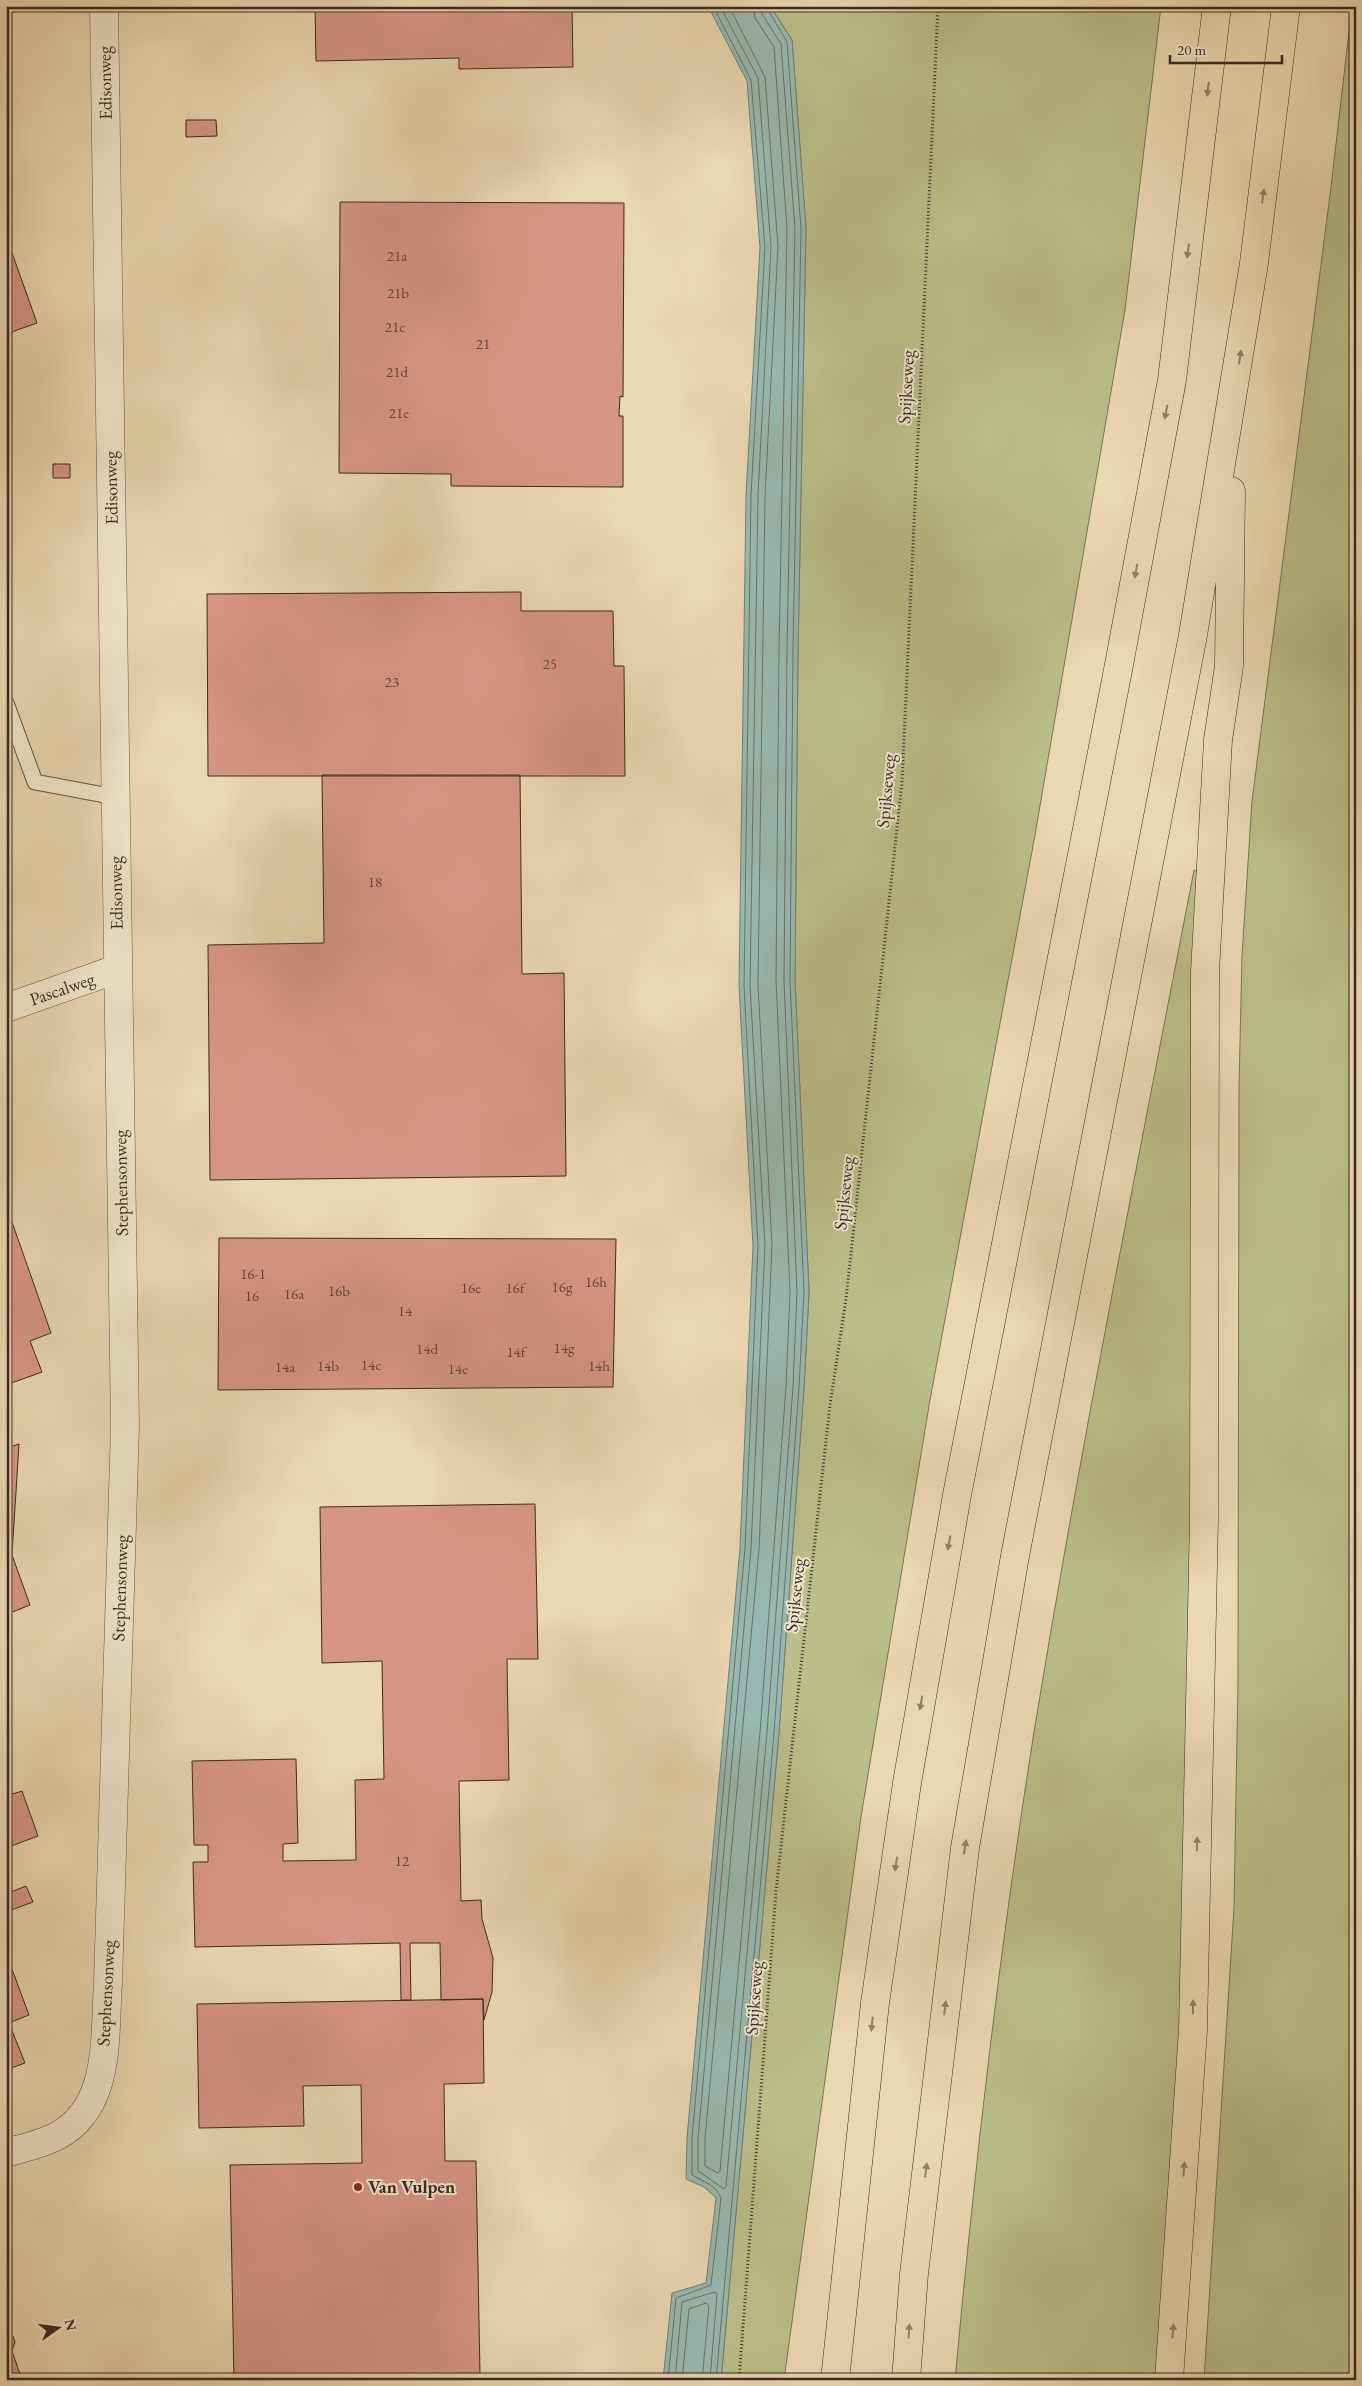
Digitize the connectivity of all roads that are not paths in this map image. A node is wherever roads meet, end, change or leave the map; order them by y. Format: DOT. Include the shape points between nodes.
graph roads {
  1 [pos="104,6"];
  2 [pos="1217,6"];
  3 [pos="1286,6"];
  4 [pos="1232,405"];
  5 [pos="6,703"];
  6 [pos="115,797"];
  7 [pos="118,969"];
  8 [pos="6,1008"];
  9 [pos="6,2154"];
  10 [pos="835,2380"];
  11 [pos="906,2380"];
  12 [pos="1169,2380"];
  1 -- 6 [label="street, Edisonweg"];
  2 -- 10 [label="highway, one-way" via="1172,380 957,1495 908,1783 875,2003"];
  4 -- 3 [label="highway, one-way" via="1254,263"];
  11 -- 4 [label="highway, one-way" via="914,2274 965,1848 1015,1556 1193,635"];
  12 -- 4 [label="highway, one-way" via="1193,2030 1204,1519 1205,972 1218,740 1229,666"];
  5 -- 6 [label="lane" via="35,782"];
  6 -- 7 [label="street, Edisonweg"];
  7 -- 8 [label="street, Pascalweg"];
  7 -- 9 [label="street, Stephensonweg" via="125,1426 108,1983 102,2064 95,2095 87,2111 73,2125 57,2136"];
}
